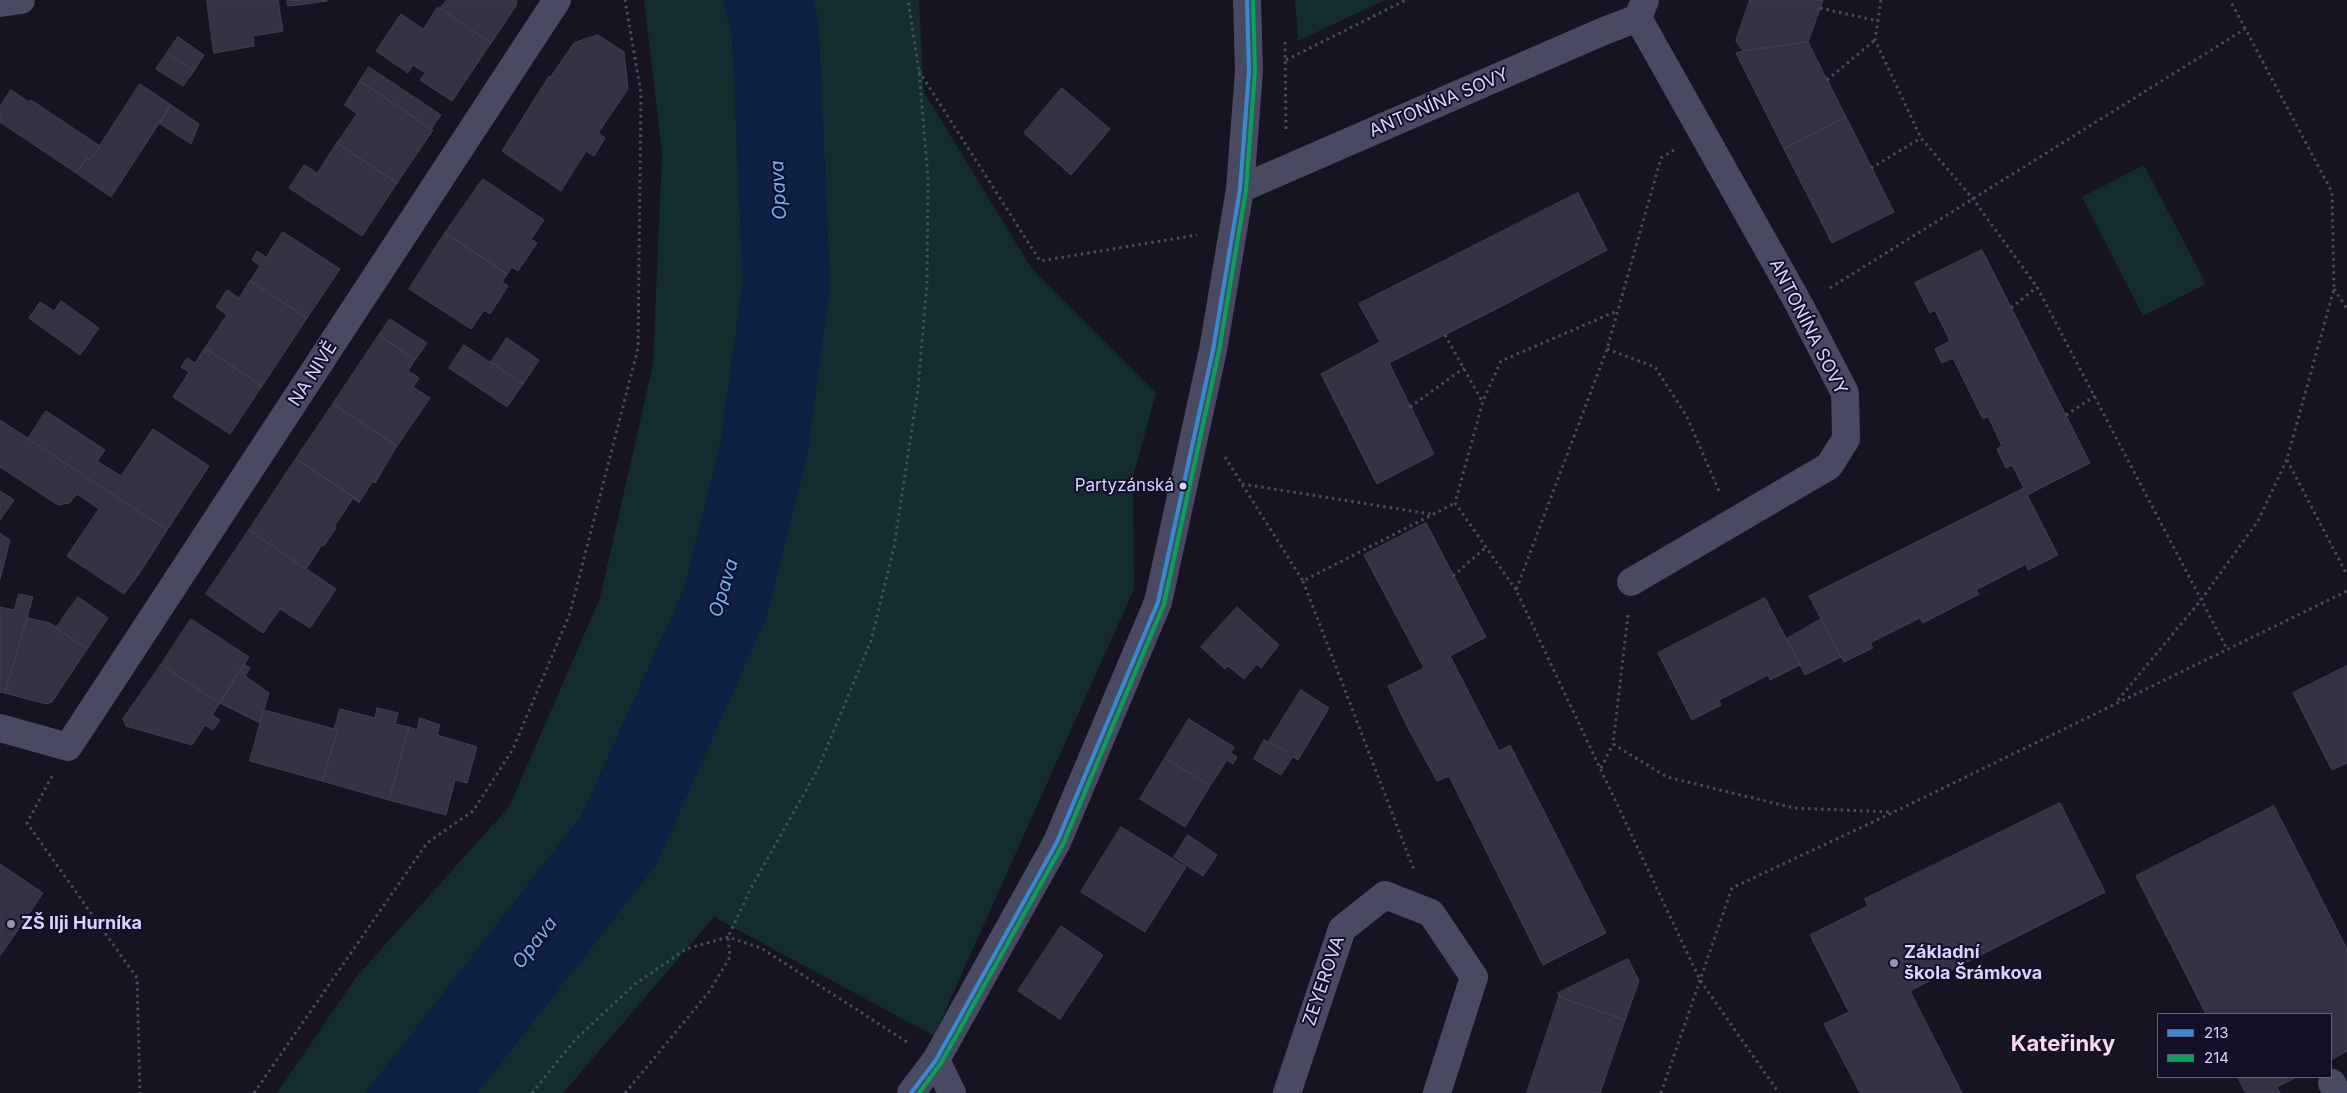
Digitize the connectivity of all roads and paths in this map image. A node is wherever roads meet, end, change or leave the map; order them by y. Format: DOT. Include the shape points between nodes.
graph roads {
  1 [pos="21,0"];
  2 [pos="557,0"];
  3 [pos="625,0"];
  4 [pos="908,0"];
  5 [pos="1247,0"];
  6 [pos="1406,0"];
  7 [pos="1881,0"];
  8 [pos="2230,0"];
  9 [pos="0,3"];
  10 [pos="1820,8"];
  11 [pos="1641,9"];
  12 [pos="1878,21"];
  13 [pos="2245,29"];
  14 [pos="1285,34"];
  15 [pos="1875,40"];
  16 [pos="1286,60"];
  17 [pos="919,70"];
  18 [pos="1827,80"];
  19 [pos="1921,138"];
  20 [pos="1871,168"];
  21 [pos="1286,169"];
  22 [pos="1240,189"];
  23 [pos="1973,199"];
  24 [pos="1233,229"];
  25 [pos="2037,287"];
  26 [pos="2334,289"];
  27 [pos="2346,304"];
  28 [pos="1800,306"];
  29 [pos="2012,308"];
  30 [pos="2347,310"];
  31 [pos="1617,311"];
  32 [pos="1445,335"];
  33 [pos="1607,349"];
  34 [pos="1464,368"];
  35 [pos="2095,396"];
  36 [pos="1483,401"];
  37 [pos="1410,407"];
  38 [pos="1199,414"];
  39 [pos="2066,415"];
  40 [pos="2287,459"];
  41 [pos="1242,484"];
  42 [pos="1454,503"];
  43 [pos="1433,514"];
  44 [pos="1730,524"];
  45 [pos="1486,547"];
  46 [pos="2347,575"];
  47 [pos="1453,576"];
  48 [pos="1303,581"];
  49 [pos="1631,582"];
  50 [pos="1516,590"];
  51 [pos="2347,591"];
  52 [pos="2202,600"];
  53 [pos="2227,649"];
  54 [pos="2116,703"];
  55 [pos="0,728"];
  56 [pos="1613,744"];
  57 [pos="68,747"];
  58 [pos="1601,768"];
  59 [pos="1894,812"];
  60 [pos="1431,913"];
  61 [pos="728,937"];
  62 [pos="936,1060"];
  63 [pos="140,1093"];
  64 [pos="254,1093"];
  65 [pos="532,1093"];
  66 [pos="625,1093"];
  67 [pos="911,1093"];
  68 [pos="952,1093"];
  69 [pos="1287,1093"];
  70 [pos="1437,1093"];
  71 [pos="1661,1093"];
  1 -- 9 [label="street"];
  2 -- 57 [label="street, NA NIVĚ"];
  3 -- 64 [label="path" via="640,94 638,348 570,613 513,749 473,811 428,843"];
  4 -- 17 [label="path"];
  5 -- 22 [label="street" via="1249,71"];
  6 -- 16 [label="path"];
  7 -- 12 [label="path"];
  8 -- 13 [label="path"];
  10 -- 12 [label="path"];
  11 -- 21 [label="street, ANTONÍNA SOVY" via="1595,35"];
  11 -- 28 [label="street, ANTONÍNA SOVY"];
  12 -- 15 [label="path"];
  13 -- 23 [label="path"];
  13 -- 26 [label="path" via="2332,192"];
  14 -- 16 [label="path"];
  15 -- 18 [label="path"];
  15 -- 19 [label="path"];
  16 -- 21 [label="path"];
  17 -- 24 [label="path" via="1040,261"];
  17 -- 61 [label="path" via="928,178 927,283 918,389 894,546 871,641 818,769 751,888"];
  19 -- 20 [label="path"];
  19 -- 23 [label="path"];
  21 -- 22 [label="street, ANTONÍNA SOVY"];
  22 -- 24 [label="street"];
  23 -- 25 [label="path"];
  23 -- 28 [label="path"];
  24 -- 38 [label="street"];
  25 -- 29 [label="path"];
  25 -- 35 [label="path"];
  26 -- 27 [label="path"];
  26 -- 40 [label="path"];
  27 -- 30 [label="path"];
  28 -- 44 [label="street, ANTONÍNA SOVY" via="1845,393 1846,439 1829,466"];
  31 -- 36 [label="path" via="1501,361"];
  32 -- 34 [label="path"];
  33 -- 44 [label="path" via="1655,367 1687,417 1714,475"];
  34 -- 36 [label="path"];
  34 -- 37 [label="path"];
  35 -- 39 [label="path"];
  35 -- 52 [label="path"];
  36 -- 42 [label="path"];
  38 -- 41 [label="path"];
  38 -- 62 [label="street" via="1158,602 1057,842"];
  40 -- 46 [label="path"];
  40 -- 52 [label="path" via="2258,521"];
  41 -- 43 [label="path"];
  41 -- 48 [label="path"];
  42 -- 43 [label="path"];
  42 -- 45 [label="path"];
  43 -- 48 [label="path"];
  44 -- 49 [label="street, ANTONÍNA SOVY"];
  45 -- 47 [label="path"];
  45 -- 50 [label="path"];
  48 -- 60 [label="path"];
  49 -- 56 [label="path"];
  51 -- 53 [label="path"];
  52 -- 53 [label="path"];
  52 -- 54 [label="path"];
  53 -- 54 [label="path"];
  54 -- 59 [label="path"];
  55 -- 57 [label="street"];
  56 -- 58 [label="path"];
  56 -- 59 [label="path" via="1666,778 1794,808"];
  57 -- 63 [label="path" via="27,823 137,978"];
  59 -- 71 [label="path" via="1732,888"];
  60 -- 69 [label="street, ZEYEROVA" via="1385,895 1342,929"];
  60 -- 70 [label="street" via="1474,977"];
  61 -- 62 [label="path" via="761,948"];
  61 -- 65 [label="path" via="686,949 635,984 575,1040"];
  61 -- 66 [label="path" via="730,957 709,992"];
  62 -- 67 [label="street"];
  62 -- 68 [label="street"];
}
